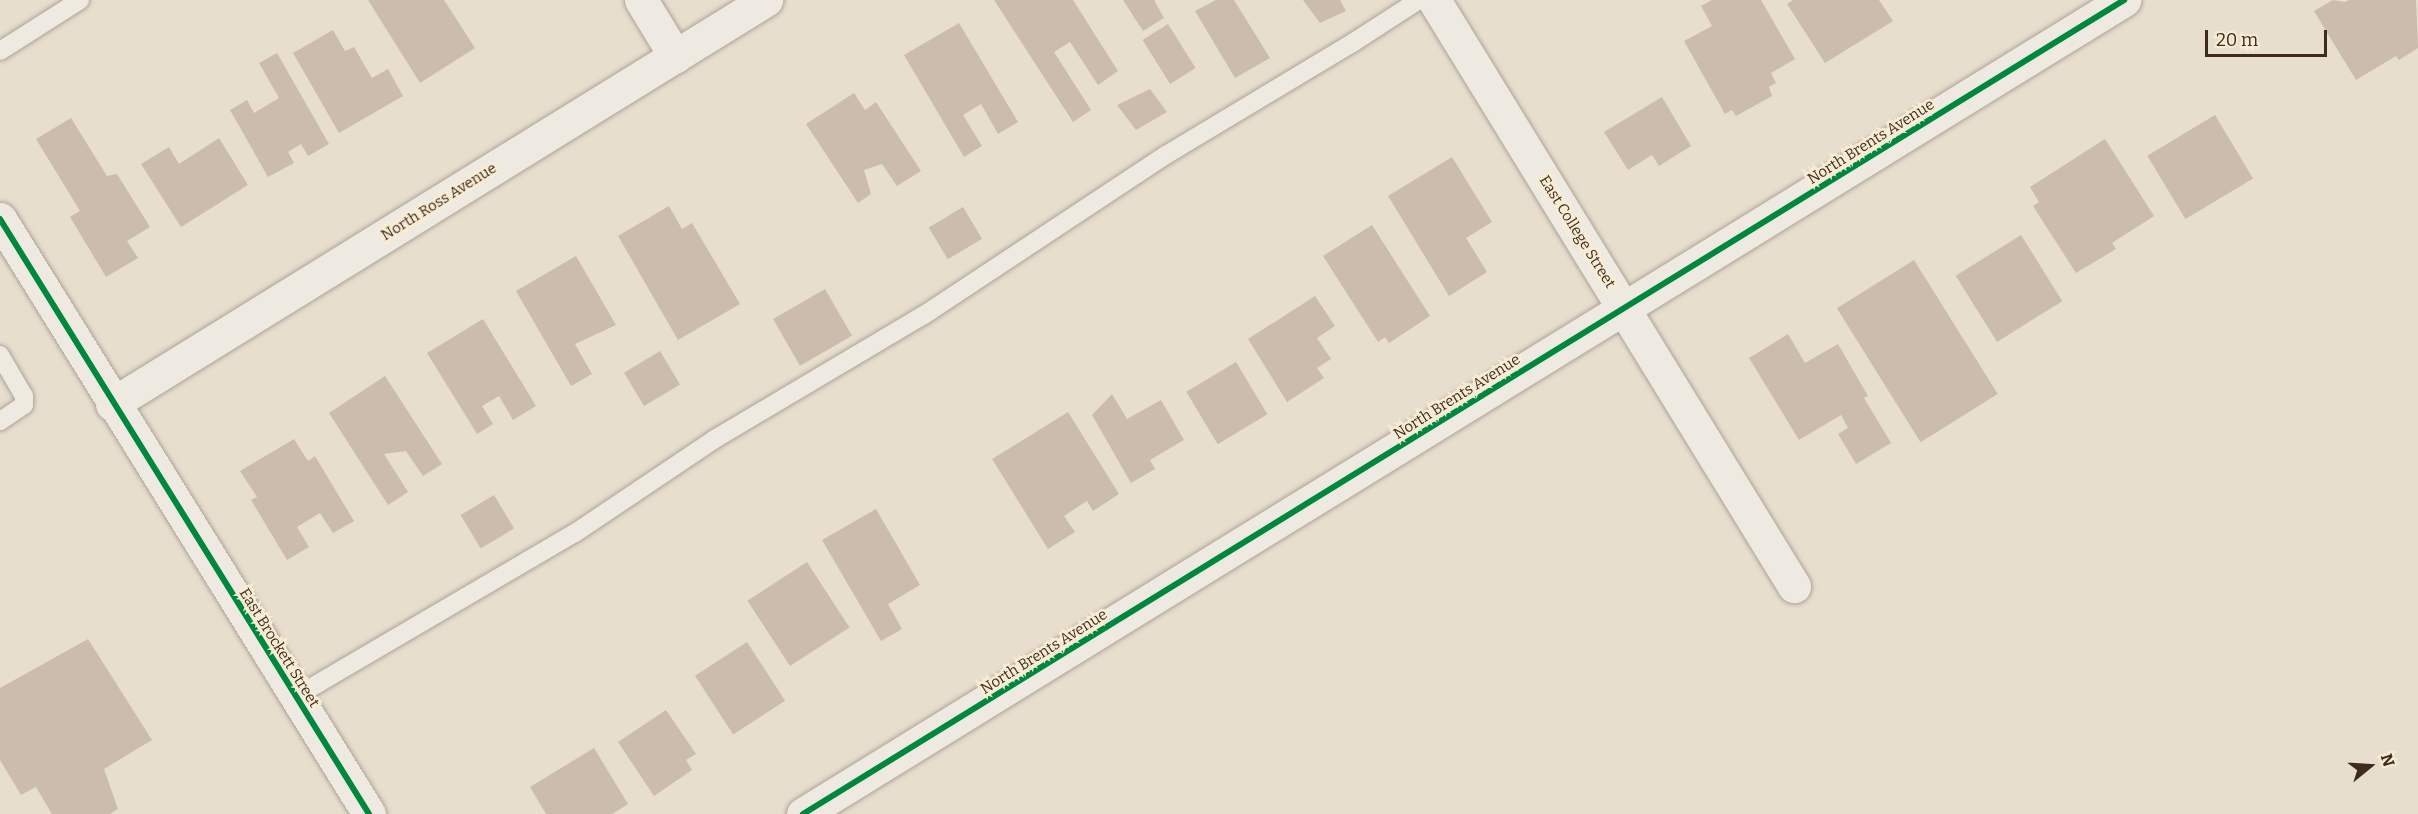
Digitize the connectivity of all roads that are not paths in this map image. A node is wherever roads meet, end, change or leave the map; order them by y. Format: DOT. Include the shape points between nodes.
graph roads {
  1 [pos="80,0"];
  2 [pos="640,0"];
  3 [pos="766,0"];
  4 [pos="1419,0"];
  5 [pos="1434,0"];
  6 [pos="2124,0"];
  7 [pos="0,51"];
  8 [pos="675,56"];
  9 [pos="0,219"];
  10 [pos="1624,309"];
  11 [pos="0,355"];
  12 [pos="112,404"];
  13 [pos="0,421"];
  14 [pos="1794,586"];
  15 [pos="295,697"];
  16 [pos="369,814"];
  17 [pos="803,814"];
  1 -- 7 [label="lane"];
  2 -- 8 [label="street"];
  3 -- 8 [label="street, North Ross Avenue"];
  4 -- 15 [label="lane" via="1166,155 924,315 715,439 575,532"];
  5 -- 10 [label="street, East College Street"];
  6 -- 10 [label="street, North Brents Avenue"];
  8 -- 12 [label="street, North Ross Avenue"];
  9 -- 12 [label="street, East Brockett Street"];
  10 -- 14 [label="street, East College Street"];
  10 -- 17 [label="street, North Brents Avenue"];
  11 -- 13 [label="lane" via="24,396 24,405"];
  12 -- 15 [label="street, East Brockett Street"];
  15 -- 16 [label="street, East Brockett Street"];
}
